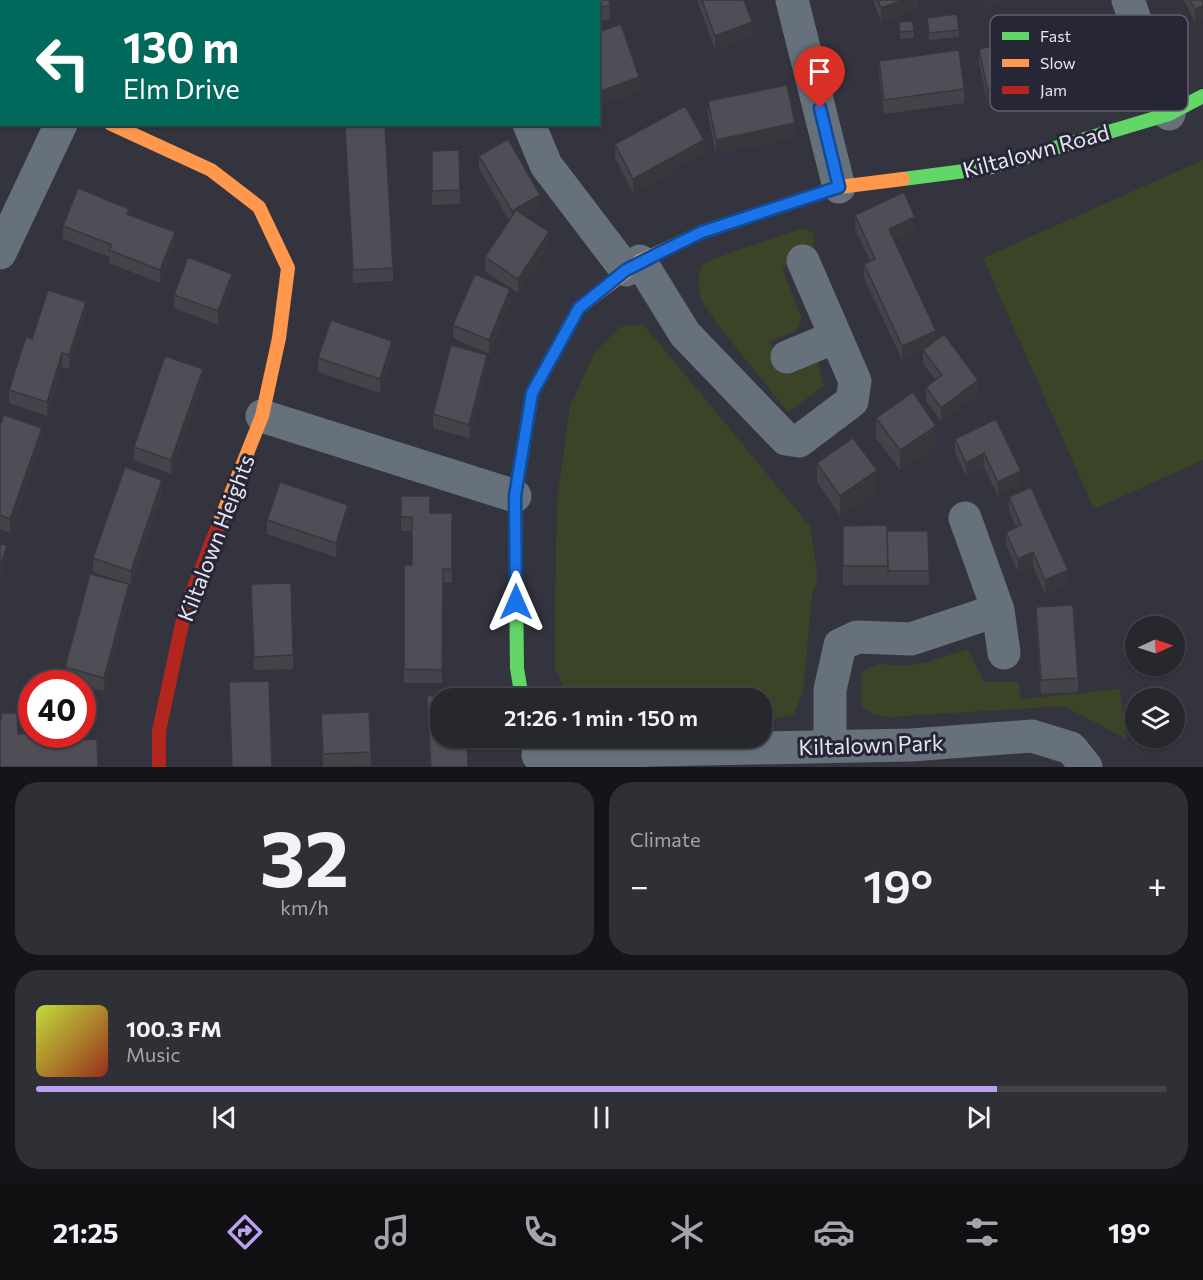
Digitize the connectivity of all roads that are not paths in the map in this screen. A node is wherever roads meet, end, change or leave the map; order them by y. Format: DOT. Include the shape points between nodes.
graph roads {
  1 [pos="792,0"];
  2 [pos="1128,0"];
  3 [pos="1133,15"];
  4 [pos="1203,96"];
  5 [pos="1188,104"];
  6 [pos="1168,111"];
  7 [pos="1175,111"];
  8 [pos="1169,114"];
  9 [pos="60,126"];
  10 [pos="115,126"];
  11 [pos="530,126"];
  12 [pos="839,187"];
  13 [pos="0,253"];
  14 [pos="803,261"];
  15 [pos="633,266"];
  16 [pos="835,337"];
  17 [pos="787,357"];
  18 [pos="262,416"];
  19 [pos="515,496"];
  20 [pos="965,518"];
  21 [pos="998,610"];
  22 [pos="1004,653"];
  23 [pos="520,688"];
  24 [pos="830,747"];
  25 [pos="537,753"];
  26 [pos="159,767"];
  27 [pos="1086,767"];
  1 -- 12 [label="street"];
  2 -- 3 [label="street"];
  4 -- 5 [label="street, Kiltalown Road"];
  6 -- 8 [label="street"];
  7 -- 8 [label="street, Kiltalown Road"];
  8 -- 12 [label="street, Kiltalown Road" via="988,168"];
  9 -- 13 [label="street"];
  10 -- 18 [label="street, Kiltalown Heights" via="211,170 259,207 288,268 279,338"];
  11 -- 15 [label="street" via="546,165"];
  12 -- 15 [label="street, Kiltalown Road" via="702,232"];
  14 -- 16 [label="street"];
  15 -- 16 [label="street" via="685,334 786,439 799,441 852,401 855,381"];
  15 -- 19 [label="street, Kiltalown Road" via="579,308 532,393"];
  16 -- 17 [label="street"];
  18 -- 19 [label="street"];
  18 -- 26 [label="street, Kiltalown Heights" via="185,610 159,731"];
  19 -- 23 [label="street, Kiltalown Road" via="516,668"];
  20 -- 21 [label="street"];
  21 -- 22 [label="street"];
  21 -- 24 [label="street" via="911,639 857,637 840,645 830,690"];
  24 -- 25 [label="street, Kiltalown Park"];
  24 -- 27 [label="street, Kiltalown Park" via="1032,736 1071,748"];
}
